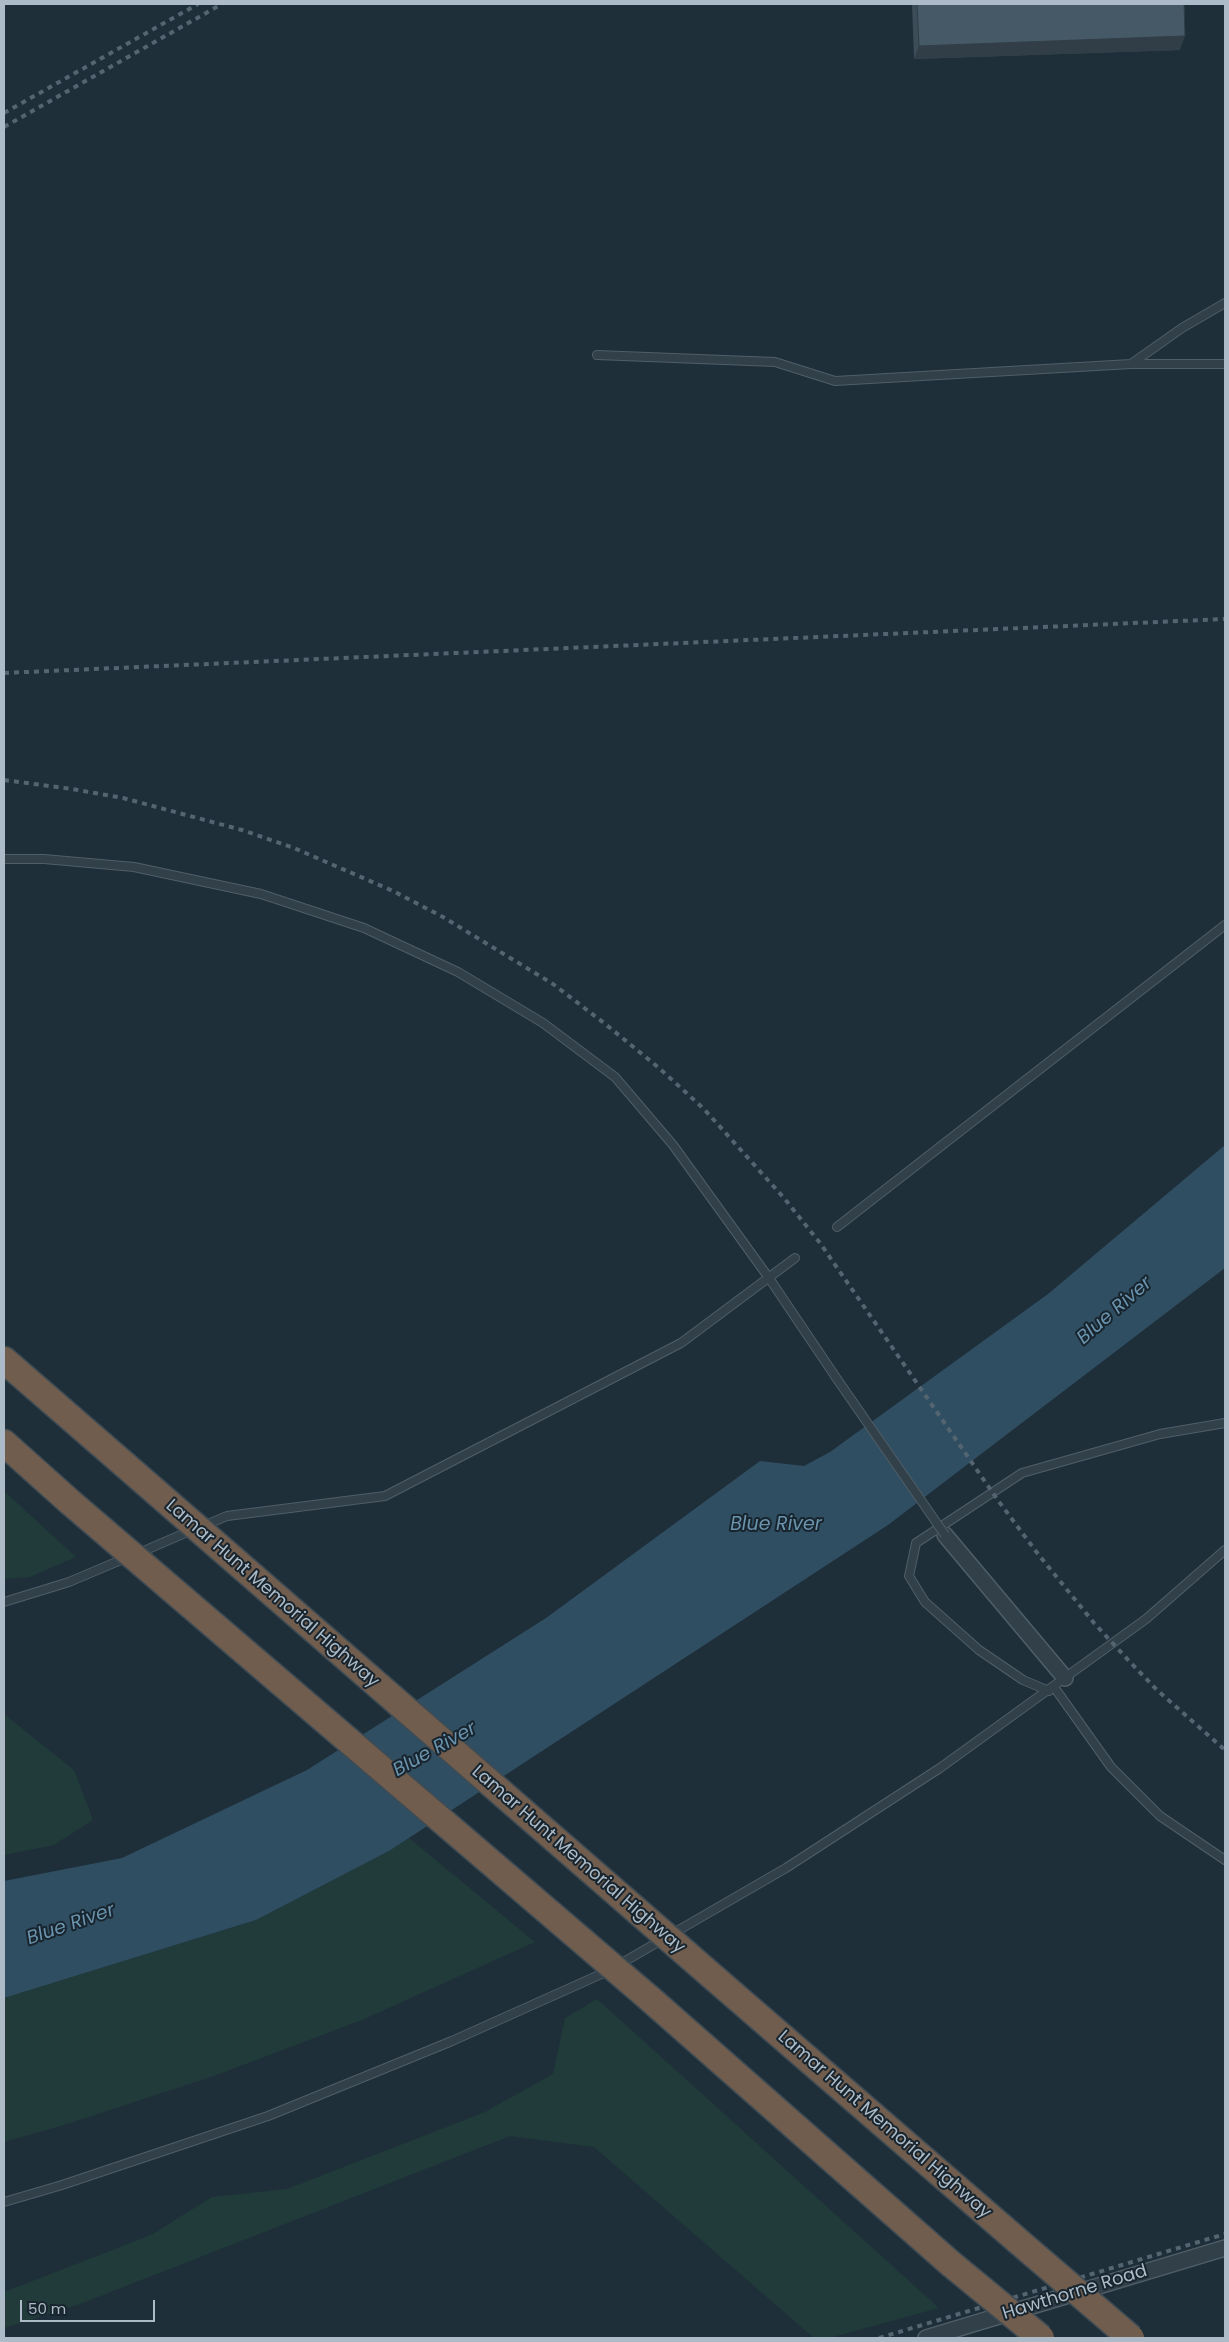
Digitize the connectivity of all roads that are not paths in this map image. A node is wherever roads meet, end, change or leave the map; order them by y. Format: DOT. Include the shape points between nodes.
graph roads {
  1 [pos="1225,302"];
  2 [pos="597,355"];
  3 [pos="1131,364"];
  4 [pos="1225,364"];
  5 [pos="4,858"];
  6 [pos="1225,926"];
  7 [pos="838,1227"];
  8 [pos="795,1258"];
  9 [pos="769,1278"];
  10 [pos="4,1360"];
  11 [pos="1225,1423"];
  12 [pos="4,1443"];
  13 [pos="945,1535"];
  14 [pos="1225,1550"];
  15 [pos="6,1602"];
  16 [pos="4,1609"];
  17 [pos="1056,1685"];
  18 [pos="1225,1860"];
  19 [pos="4,2202"];
  20 [pos="1225,2248"];
  21 [pos="926,2338"];
  22 [pos="1041,2338"];
  23 [pos="1131,2338"];
  1 -- 3 [label="lane"];
  2 -- 3 [label="lane" via="775,362 835,381"];
  3 -- 4 [label="lane"];
  5 -- 9 [label="lane" via="134,867 261,894 364,928 458,972 543,1023 615,1077 673,1146"];
  6 -- 7 [label="lane"];
  8 -- 9 [label="lane"];
  9 -- 13 [label="lane, bridge"];
  9 -- 15 [label="lane" via="681,1343 385,1496 227,1516 69,1582"];
  10 -- 23 [label="highway, Lamar Hunt Memorial Highway, bridge"];
  11 -- 17 [label="lane" via="1160,1434 1022,1473 916,1543 909,1576 925,1602 979,1650 1023,1680"];
  12 -- 22 [label="highway, bridge" via="649,1998 950,2263"];
  13 -- 17 [label="street"];
  14 -- 17 [label="lane" via="1146,1619"];
  15 -- 16 [label="lane"];
  17 -- 18 [label="lane" via="1111,1767 1160,1816"];
  17 -- 19 [label="lane" via="940,1768 786,1868 608,1971 452,2041 268,2116 62,2186"];
  20 -- 21 [label="street, Hawthorne Road"];
}
